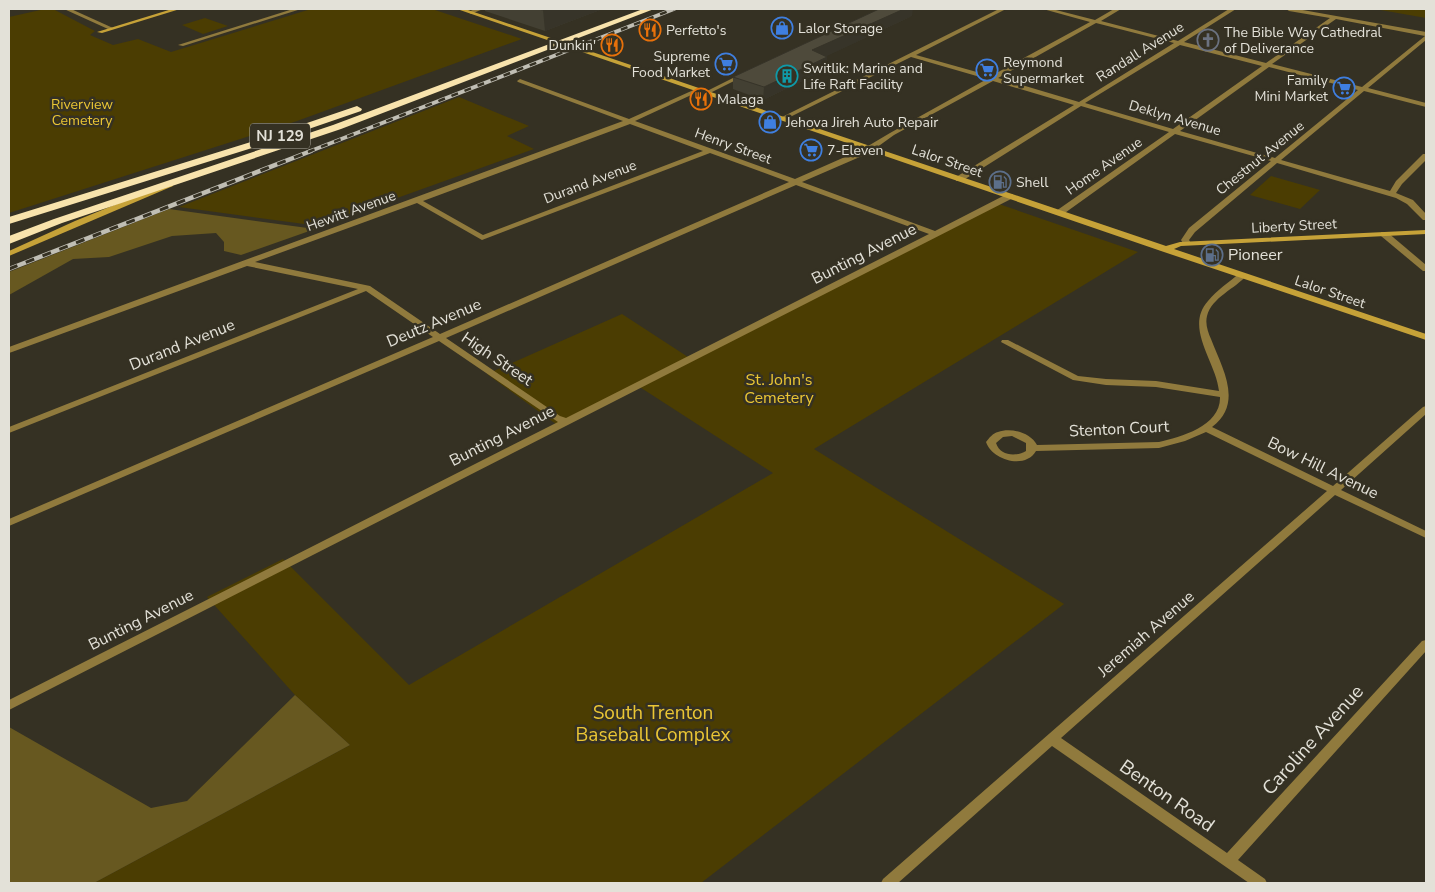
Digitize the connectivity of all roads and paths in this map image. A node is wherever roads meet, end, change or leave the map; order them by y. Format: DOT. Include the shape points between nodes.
graph roads {
  1 [pos="67,9"];
  2 [pos="177,9"];
  3 [pos="298,9"];
  4 [pos="460,9"];
  5 [pos="480,9"];
  6 [pos="626,9"];
  7 [pos="650,9"];
  8 [pos="1003,9"];
  9 [pos="1046,9"];
  10 [pos="1118,9"];
  11 [pos="1233,9"];
  12 [pos="1289,9"];
  13 [pos="1299,10"];
  14 [pos="471,12"];
  15 [pos="1335,17"];
  16 [pos="1095,21"];
  17 [pos="110,28"];
  18 [pos="100,32"];
  19 [pos="1426,36"];
  20 [pos="547,38"];
  21 [pos="1179,42"];
  22 [pos="560,43"];
  23 [pos="181,45"];
  24 [pos="910,55"];
  25 [pos="1268,65"];
  26 [pos="754,70"];
  27 [pos="993,78"];
  28 [pos="520,81"];
  29 [pos="1364,89"];
  30 [pos="704,90"];
  31 [pos="1080,104"];
  32 [pos="1426,105"];
  33 [pos="784,118"];
  34 [pos="630,122"];
  35 [pos="1175,131"];
  36 [pos="870,148"];
  37 [pos="709,150"];
  38 [pos="1426,156"];
  39 [pos="1278,161"];
  40 [pos="193,177"];
  41 [pos="959,179"];
  42 [pos="795,182"];
  43 [pos="1392,194"];
  44 [pos="1010,196"];
  45 [pos="417,200"];
  46 [pos="1059,213"];
  47 [pos="1426,218"];
  48 [pos="9,221"];
  49 [pos="1426,232"];
  50 [pos="936,234"];
  51 [pos="1384,234"];
  52 [pos="9,240"];
  53 [pos="1187,243"];
  54 [pos="1164,249"];
  55 [pos="9,254"];
  56 [pos="245,263"];
  57 [pos="1426,269"];
  58 [pos="1242,275"];
  59 [pos="367,288"];
  60 [pos="440,337"];
  61 [pos="1426,338"];
  62 [pos="1005,342"];
  63 [pos="9,350"];
  64 [pos="1224,395"];
  65 [pos="1426,409"];
  66 [pos="565,421"];
  67 [pos="1206,428"];
  68 [pos="9,430"];
  69 [pos="1032,448"];
  70 [pos="1334,490"];
  71 [pos="9,523"];
  72 [pos="1426,535"];
  73 [pos="1426,644"];
  74 [pos="9,705"];
  75 [pos="1052,739"];
  76 [pos="1228,861"];
  77 [pos="888,883"];
  78 [pos="1260,883"];
  1 -- 17 [label="street"];
  2 -- 17 [label="main road"];
  3 -- 23 [label="street"];
  4 -- 14 [label="main road, Lalor Street"];
  5 -- 14 [label="street"];
  6 -- 20 [label="highway, NJ 129"];
  7 -- 22 [label="highway, NJ 129"];
  8 -- 24 [label="street"];
  9 -- 16 [label="street"];
  10 -- 16 [label="street, Deutz Avenue"];
  11 -- 21 [label="street, Randall Avenue"];
  12 -- 13 [label="street"];
  13 -- 15 [label="street"];
  14 -- 20 [label="main road, Lalor Street"];
  15 -- 19 [label="street"];
  15 -- 25 [label="street, Home Avenue"];
  16 -- 21 [label="street"];
  16 -- 27 [label="street, Deutz Avenue"];
  17 -- 18 [label="main road"];
  19 -- 29 [label="street, Chestnut Avenue"];
  20 -- 22 [label="main road, Lalor Street"];
  20 -- 48 [label="highway, NJ 129" via="301,129"];
  21 -- 25 [label="street"];
  21 -- 31 [label="street, Randall Avenue"];
  22 -- 30 [label="main road, Lalor Street"];
  22 -- 40 [label="highway, NJ 129" via="346,124"];
  24 -- 27 [label="street, Deklyn Avenue"];
  24 -- 33 [label="street"];
  25 -- 29 [label="street"];
  25 -- 35 [label="street, Home Avenue"];
  26 -- 30 [label="street, Hewitt Avenue"];
  27 -- 31 [label="street, Deklyn Avenue"];
  27 -- 36 [label="street, Deutz Avenue"];
  28 -- 34 [label="street, Henry Street"];
  29 -- 32 [label="street"];
  29 -- 39 [label="street, Chestnut Avenue"];
  30 -- 33 [label="main road, Lalor Street"];
  30 -- 34 [label="street, Hewitt Avenue"];
  31 -- 35 [label="street, Deklyn Avenue"];
  31 -- 41 [label="street, Randall Avenue"];
  33 -- 36 [label="main road, Lalor Street"];
  34 -- 37 [label="street, Henry Street"];
  34 -- 45 [label="street, Hewitt Avenue"];
  35 -- 39 [label="street, Deklyn Avenue"];
  35 -- 46 [label="street, Home Avenue"];
  36 -- 41 [label="main road, Lalor Street"];
  36 -- 42 [label="street, Deutz Avenue"];
  37 -- 42 [label="street, Henry Street"];
  37 -- 45 [label="street, Durand Avenue" via="482,238"];
  38 -- 43 [label="street"];
  39 -- 43 [label="street, Deklyn Avenue"];
  39 -- 53 [label="street, Chestnut Avenue" via="1192,230 1186,236"];
  40 -- 52 [label="highway"];
  40 -- 55 [label="main road, NJ 129" via="93,216"];
  41 -- 44 [label="main road, Lalor Street"];
  42 -- 50 [label="street, Henry Street"];
  42 -- 60 [label="street, Deutz Avenue"];
  43 -- 47 [label="street, Deklyn Avenue" via="1404,198"];
  44 -- 46 [label="main road, Lalor Street"];
  44 -- 50 [label="street, Bunting Avenue"];
  45 -- 56 [label="street, Hewitt Avenue"];
  46 -- 54 [label="main road, Lalor Street"];
  49 -- 51 [label="main road, Liberty Street"];
  50 -- 66 [label="street, Bunting Avenue"];
  51 -- 53 [label="main road, Liberty Street"];
  51 -- 57 [label="street"];
  53 -- 54 [label="main road, Liberty Street"];
  54 -- 58 [label="main road, Lalor Street"];
  56 -- 59 [label="street, High Street"];
  56 -- 63 [label="street, Hewitt Avenue"];
  58 -- 61 [label="main road, Lalor Street"];
  58 -- 64 [label="street" via="1203,315 1203,327"];
  59 -- 60 [label="street, High Street"];
  59 -- 68 [label="street, Durand Avenue"];
  60 -- 66 [label="street, High Street"];
  60 -- 71 [label="street, Deutz Avenue"];
  62 -- 64 [label="street" via="1076,378 1156,384"];
  64 -- 67 [label="street, Stenton Court" via="1222,410"];
  65 -- 70 [label="street, Jeremiah Avenue"];
  66 -- 74 [label="street, Bunting Avenue"];
  67 -- 69 [label="street, Stenton Court" via="1178,441 1159,444"];
  67 -- 70 [label="street, Bow Hill Avenue"];
  70 -- 72 [label="street, Bow Hill Avenue"];
  70 -- 75 [label="street, Jeremiah Avenue"];
  73 -- 76 [label="street, Caroline Avenue"];
  75 -- 76 [label="street, Benton Road"];
  75 -- 77 [label="street, Jeremiah Avenue"];
  76 -- 78 [label="street, Benton Road"];
}
